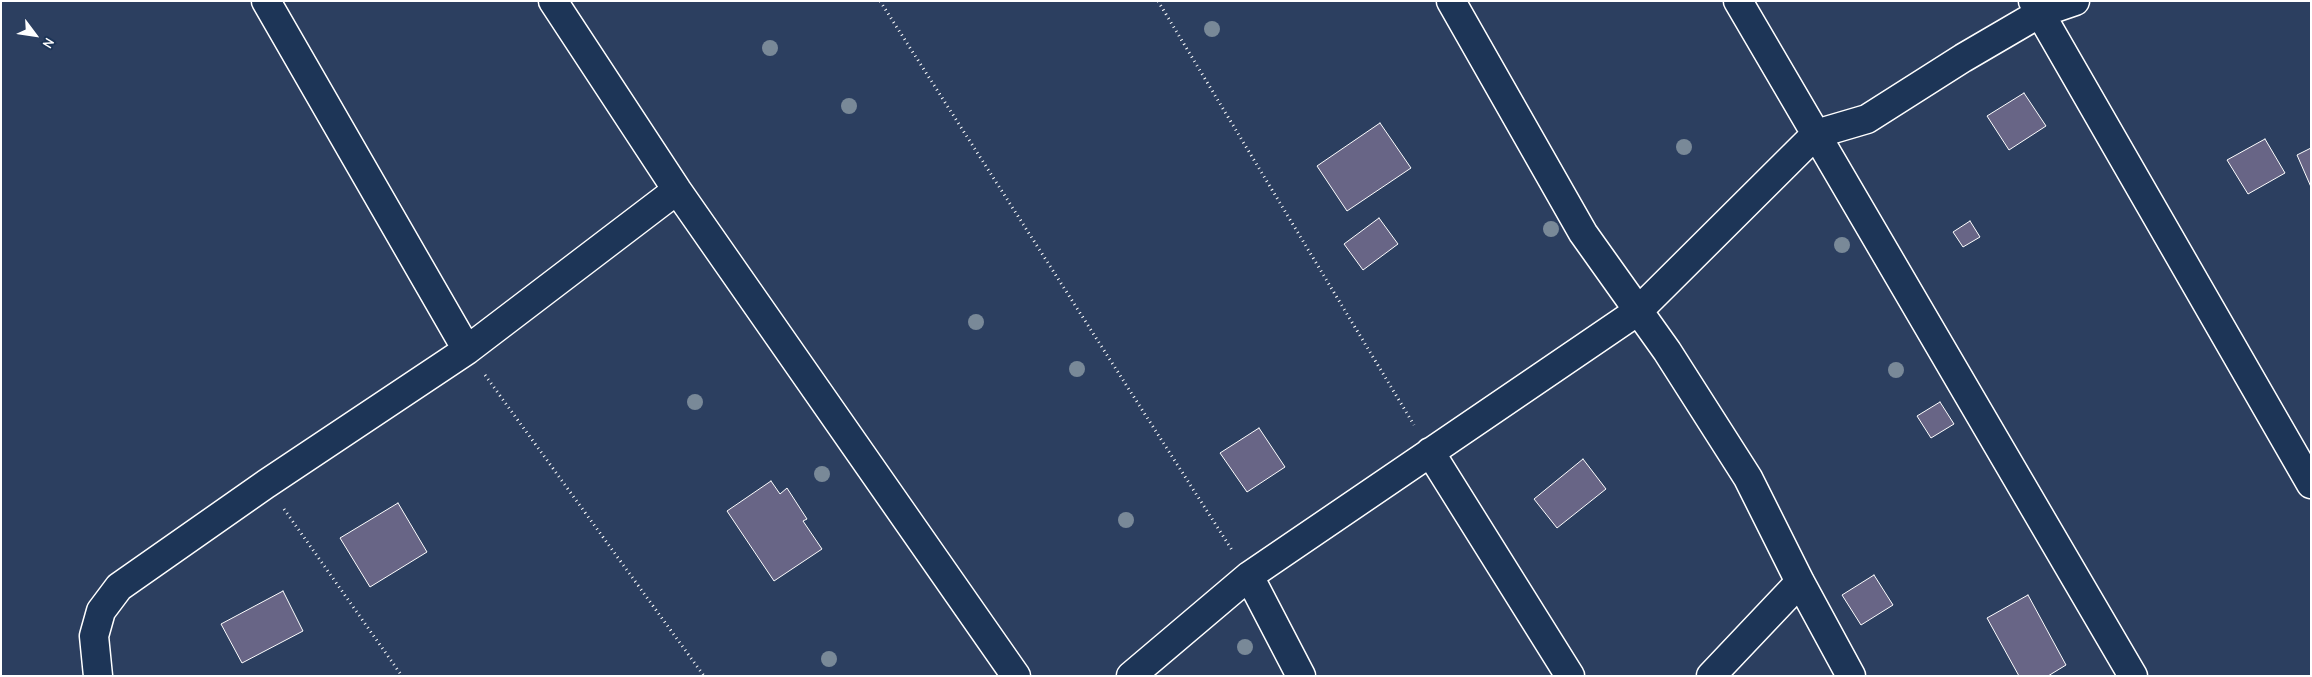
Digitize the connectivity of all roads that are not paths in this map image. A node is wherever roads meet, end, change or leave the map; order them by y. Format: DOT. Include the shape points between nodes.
graph roads {
  1 [pos="266,1"];
  2 [pos="553,1"];
  3 [pos="1451,1"];
  4 [pos="1738,1"];
  5 [pos="2075,1"];
  6 [pos="2036,7"];
  7 [pos="1816,134"];
  8 [pos="677,190"];
  9 [pos="1638,310"];
  10 [pos="467,350"];
  11 [pos="1430,452"];
  12 [pos="2311,484"];
  13 [pos="1249,576"];
  14 [pos="1800,582"];
  15 [pos="98,676"];
  16 [pos="1016,676"];
  17 [pos="1131,676"];
  18 [pos="1301,676"];
  19 [pos="1570,676"];
  20 [pos="1711,676"];
  21 [pos="1851,676"];
  22 [pos="2133,676"];
  1 -- 10 [label="street"];
  2 -- 8 [label="street"];
  3 -- 9 [label="street" via="1583,232"];
  4 -- 7 [label="street"];
  5 -- 6 [label="street"];
  6 -- 7 [label="street" via="1867,119"];
  6 -- 12 [label="street"];
  7 -- 9 [label="street"];
  7 -- 22 [label="street"];
  8 -- 10 [label="street"];
  8 -- 16 [label="street"];
  9 -- 11 [label="street"];
  9 -- 14 [label="street" via="1748,478"];
  10 -- 15 [label="street" via="119,587 102,611 94,636"];
  11 -- 13 [label="street"];
  11 -- 19 [label="street"];
  13 -- 17 [label="street"];
  13 -- 18 [label="street"];
  14 -- 20 [label="street"];
  14 -- 21 [label="street"];
}
